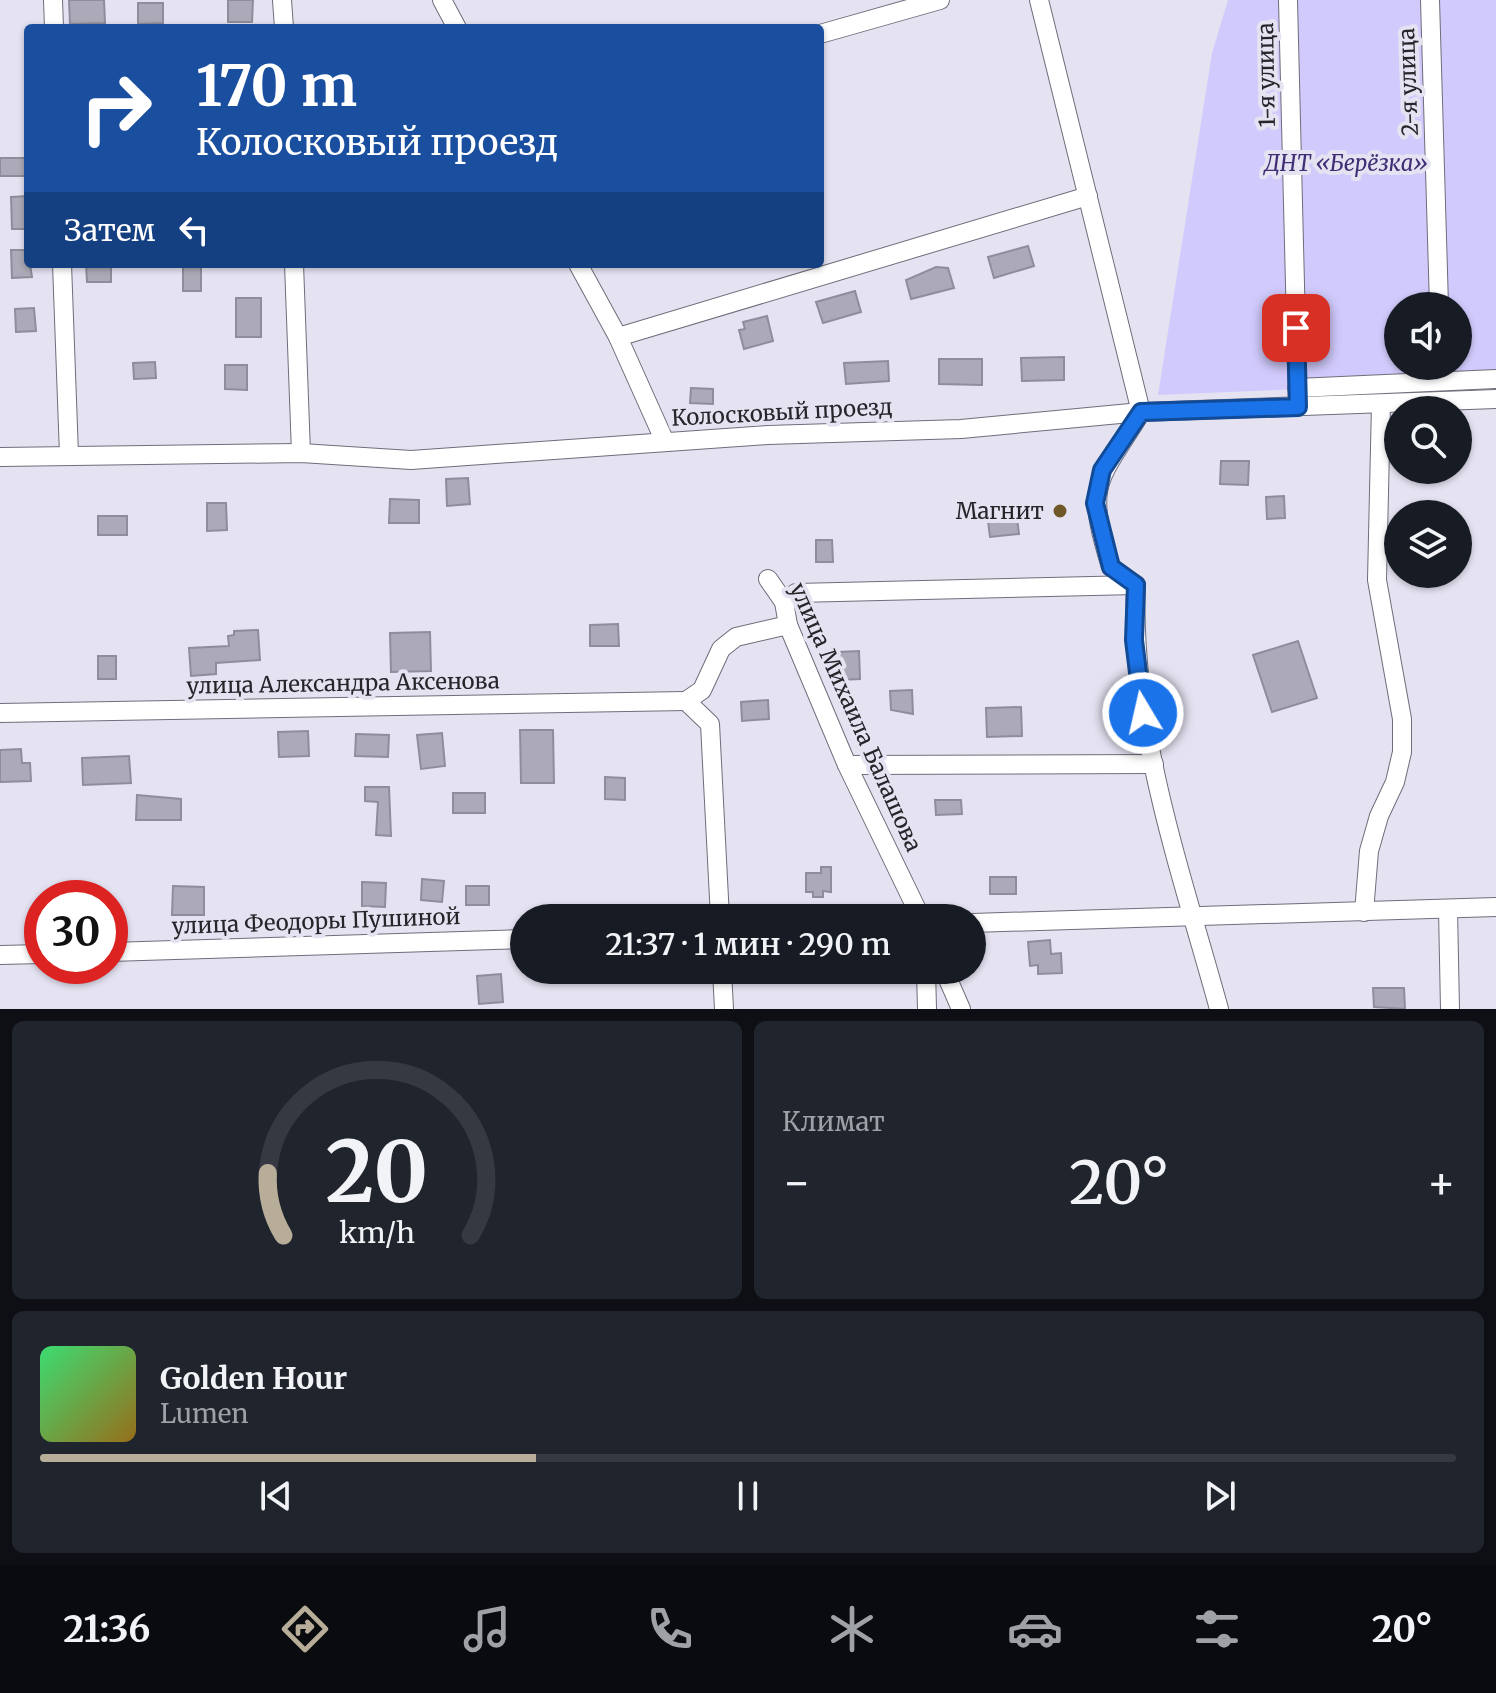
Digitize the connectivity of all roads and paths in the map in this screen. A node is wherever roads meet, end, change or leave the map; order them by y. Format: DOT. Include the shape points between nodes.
graph roads {
  1 [pos="53,0"];
  2 [pos="282,0"];
  3 [pos="442,0"];
  4 [pos="940,0"];
  5 [pos="1039,0"];
  6 [pos="1288,0"];
  7 [pos="1430,0"];
  8 [pos="54,24"];
  9 [pos="284,24"];
  10 [pos="455,24"];
  11 [pos="824,33"];
  12 [pos="1088,196"];
  13 [pos="62,268"];
  14 [pos="294,268"];
  15 [pos="580,268"];
  16 [pos="1439,292"];
  17 [pos="618,337"];
  18 [pos="1472,376"];
  19 [pos="1384,379"];
  20 [pos="1496,379"];
  21 [pos="1297,388"];
  22 [pos="1496,399"];
  23 [pos="1381,404"];
  24 [pos="1298,407"];
  25 [pos="1141,412"];
  26 [pos="665,442"];
  27 [pos="301,453"];
  28 [pos="69,455"];
  29 [pos="0,457"];
  30 [pos="768,579"];
  31 [pos="1136,585"];
  32 [pos="784,602"];
  33 [pos="788,625"];
  34 [pos="686,701"];
  35 [pos="0,713"];
  36 [pos="1154,764"];
  37 [pos="847,765"];
  38 [pos="719,904"];
  39 [pos="914,904"];
  40 [pos="1496,907"];
  41 [pos="1448,909"];
  42 [pos="1364,912"];
  43 [pos="1194,917"];
  44 [pos="986,923"];
  45 [pos="510,939"];
  46 [pos="128,951"];
  47 [pos="24,954"];
  48 [pos="0,955"];
  49 [pos="723,984"];
  50 [pos="926,984"];
  51 [pos="950,984"];
  52 [pos="724,1009"];
  53 [pos="927,1009"];
  54 [pos="961,1009"];
  55 [pos="1219,1009"];
  56 [pos="1450,1009"];
  1 -- 8 [label="street"];
  2 -- 9 [label="street"];
  3 -- 10 [label="street"];
  4 -- 11 [label="street"];
  5 -- 12 [label="street"];
  6 -- 21 [label="street, 1-я улица"];
  7 -- 16 [label="street, 2-я улица"];
  12 -- 17 [label="street"];
  12 -- 25 [label="street"];
  13 -- 28 [label="street"];
  14 -- 27 [label="street"];
  15 -- 17 [label="street"];
  17 -- 26 [label="street"];
  18 -- 20 [label="street"];
  19 -- 21 [label="street"];
  21 -- 24 [label="street, 1-я улица"];
  22 -- 23 [label="street, Колосковый проезд"];
  23 -- 24 [label="street, Колосковый проезд"];
  23 -- 42 [label="street" via="1377,580 1402,719 1402,752 1369,851"];
  24 -- 25 [label="street, Колосковый проезд"];
  25 -- 26 [label="street, Колосковый проезд" via="961,429"];
  25 -- 31 [label="street" via="1102,470 1095,503 1111,567"];
  26 -- 27 [label="street, Колосковый проезд" via="411,460"];
  27 -- 28 [label="street, Колосковый проезд"];
  28 -- 29 [label="street, Колосковый проезд"];
  30 -- 32 [label="street, улица Михаила Балашова"];
  31 -- 32 [label="street" via="796,593"];
  31 -- 36 [label="street" via="1138,687"];
  32 -- 33 [label="street, улица Михаила Балашова"];
  33 -- 34 [label="street" via="736,637 721,649 702,690"];
  33 -- 37 [label="street, улица Михаила Балашова"];
  34 -- 35 [label="street, улица Александра Аксенова"];
  34 -- 38 [label="street" via="710,724"];
  36 -- 37 [label="street"];
  36 -- 43 [label="street"];
  37 -- 39 [label="street, улица Михаила Балашова"];
  40 -- 41 [label="street"];
  41 -- 42 [label="street"];
  41 -- 56 [label="street"];
  42 -- 43 [label="street"];
  43 -- 44 [label="street"];
  43 -- 55 [label="street"];
  45 -- 46 [label="street, улица Феодоры Пушиной"];
  47 -- 48 [label="street"];
  49 -- 52 [label="street"];
  50 -- 53 [label="street"];
  51 -- 54 [label="street"];
}
